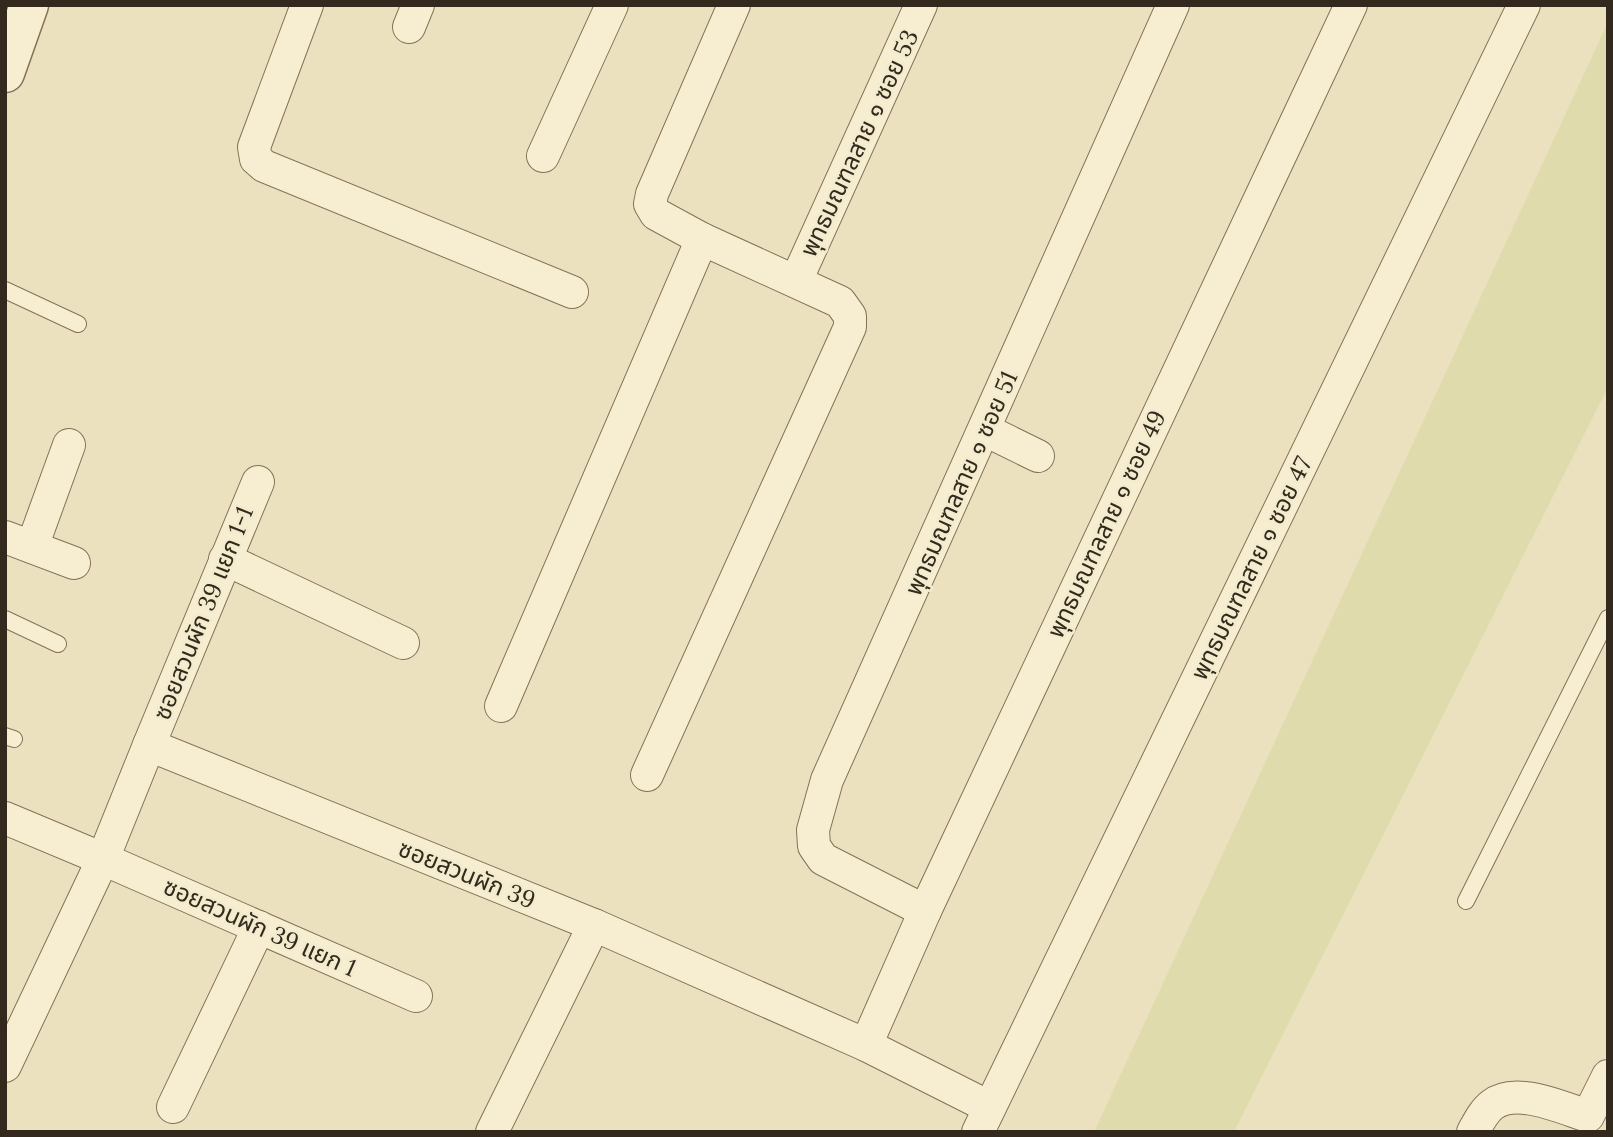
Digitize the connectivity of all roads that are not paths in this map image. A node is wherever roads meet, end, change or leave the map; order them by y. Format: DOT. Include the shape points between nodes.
graph roads {
  1 [pos="29,5"];
  2 [pos="307,5"];
  3 [pos="612,5"];
  4 [pos="734,5"];
  5 [pos="921,5"];
  6 [pos="1173,5"];
  7 [pos="1351,5"];
  8 [pos="1524,5"];
  9 [pos="5,73"];
  10 [pos="543,156"];
  11 [pos="702,239"];
  12 [pos="796,281"];
  13 [pos="5,289"];
  14 [pos="572,292"];
  15 [pos="78,324"];
  16 [pos="985,430"];
  17 [pos="69,445"];
  18 [pos="1038,456"];
  19 [pos="258,482"];
  20 [pos="19,542"];
  21 [pos="225,559"];
  22 [pos="74,563"];
  23 [pos="1608,618"];
  24 [pos="5,620"];
  25 [pos="403,643"];
  26 [pos="58,644"];
  27 [pos="501,706"];
  28 [pos="149,745"];
  29 [pos="647,775"];
  30 [pos="5,818"];
  31 [pos="103,859"];
  32 [pos="1466,901"];
  33 [pos="925,911"];
  34 [pos="594,925"];
  35 [pos="259,927"];
  36 [pos="416,996"];
  37 [pos="866,1045"];
  38 [pos="5,1066"];
  39 [pos="1608,1076"];
  40 [pos="173,1107"];
  41 [pos="984,1119"];
  42 [pos="1584,1124"];
  43 [pos="492,1132"];
  44 [pos="1473,1132"];
  1 -- 9 [label="street"];
  2 -- 14 [label="street" via="254,148 256,159"];
  3 -- 10 [label="street"];
  4 -- 11 [label="street" via="650,204 656,214"];
  5 -- 12 [label="street, พุทธมณฑลสาย ๑ ซอย 53"];
  6 -- 16 [label="street, พุทธมณฑลสาย ๑ ซอย 51"];
  7 -- 33 [label="street, พุทธมณฑลสาย ๑ ซอย 49"];
  8 -- 41 [label="street, พุทธมณฑลสาย ๑ ซอย 47"];
  11 -- 12 [label="street"];
  11 -- 27 [label="street"];
  12 -- 29 [label="street" via="840,302 850,316 850,327"];
  13 -- 15 [label="lane"];
  16 -- 18 [label="street"];
  16 -- 33 [label="street, พุทธมณฑลสาย ๑ ซอย 51" via="827,780 813,830 814,846 823,859"];
  17 -- 20 [label="street"];
  19 -- 21 [label="street, ซอยสวนผัก 39 แยก 1-1"];
  20 -- 22 [label="street"];
  21 -- 25 [label="street"];
  21 -- 28 [label="street, ซอยสวนผัก 39 แยก 1-1"];
  23 -- 32 [label="lane"];
  24 -- 26 [label="lane"];
  28 -- 31 [label="street"];
  28 -- 34 [label="street, ซอยสวนผัก 39"];
  30 -- 31 [label="street"];
  31 -- 35 [label="street, ซอยสวนผัก 39 แยก 1"];
  31 -- 38 [label="street"];
  33 -- 37 [label="street, พุทธมณฑลสาย ๑ ซอย 49"];
  34 -- 37 [label="street, ซอยสวนผัก 39"];
  34 -- 43 [label="street"];
  35 -- 36 [label="street, ซอยสวนผัก 39 แยก 1"];
  35 -- 40 [label="street"];
  37 -- 41 [label="street, ซอยสวนผัก 39"];
  39 -- 42 [label="street"];
  42 -- 44 [label="street" via="1542,1101 1514,1097 1491,1105"];
}
